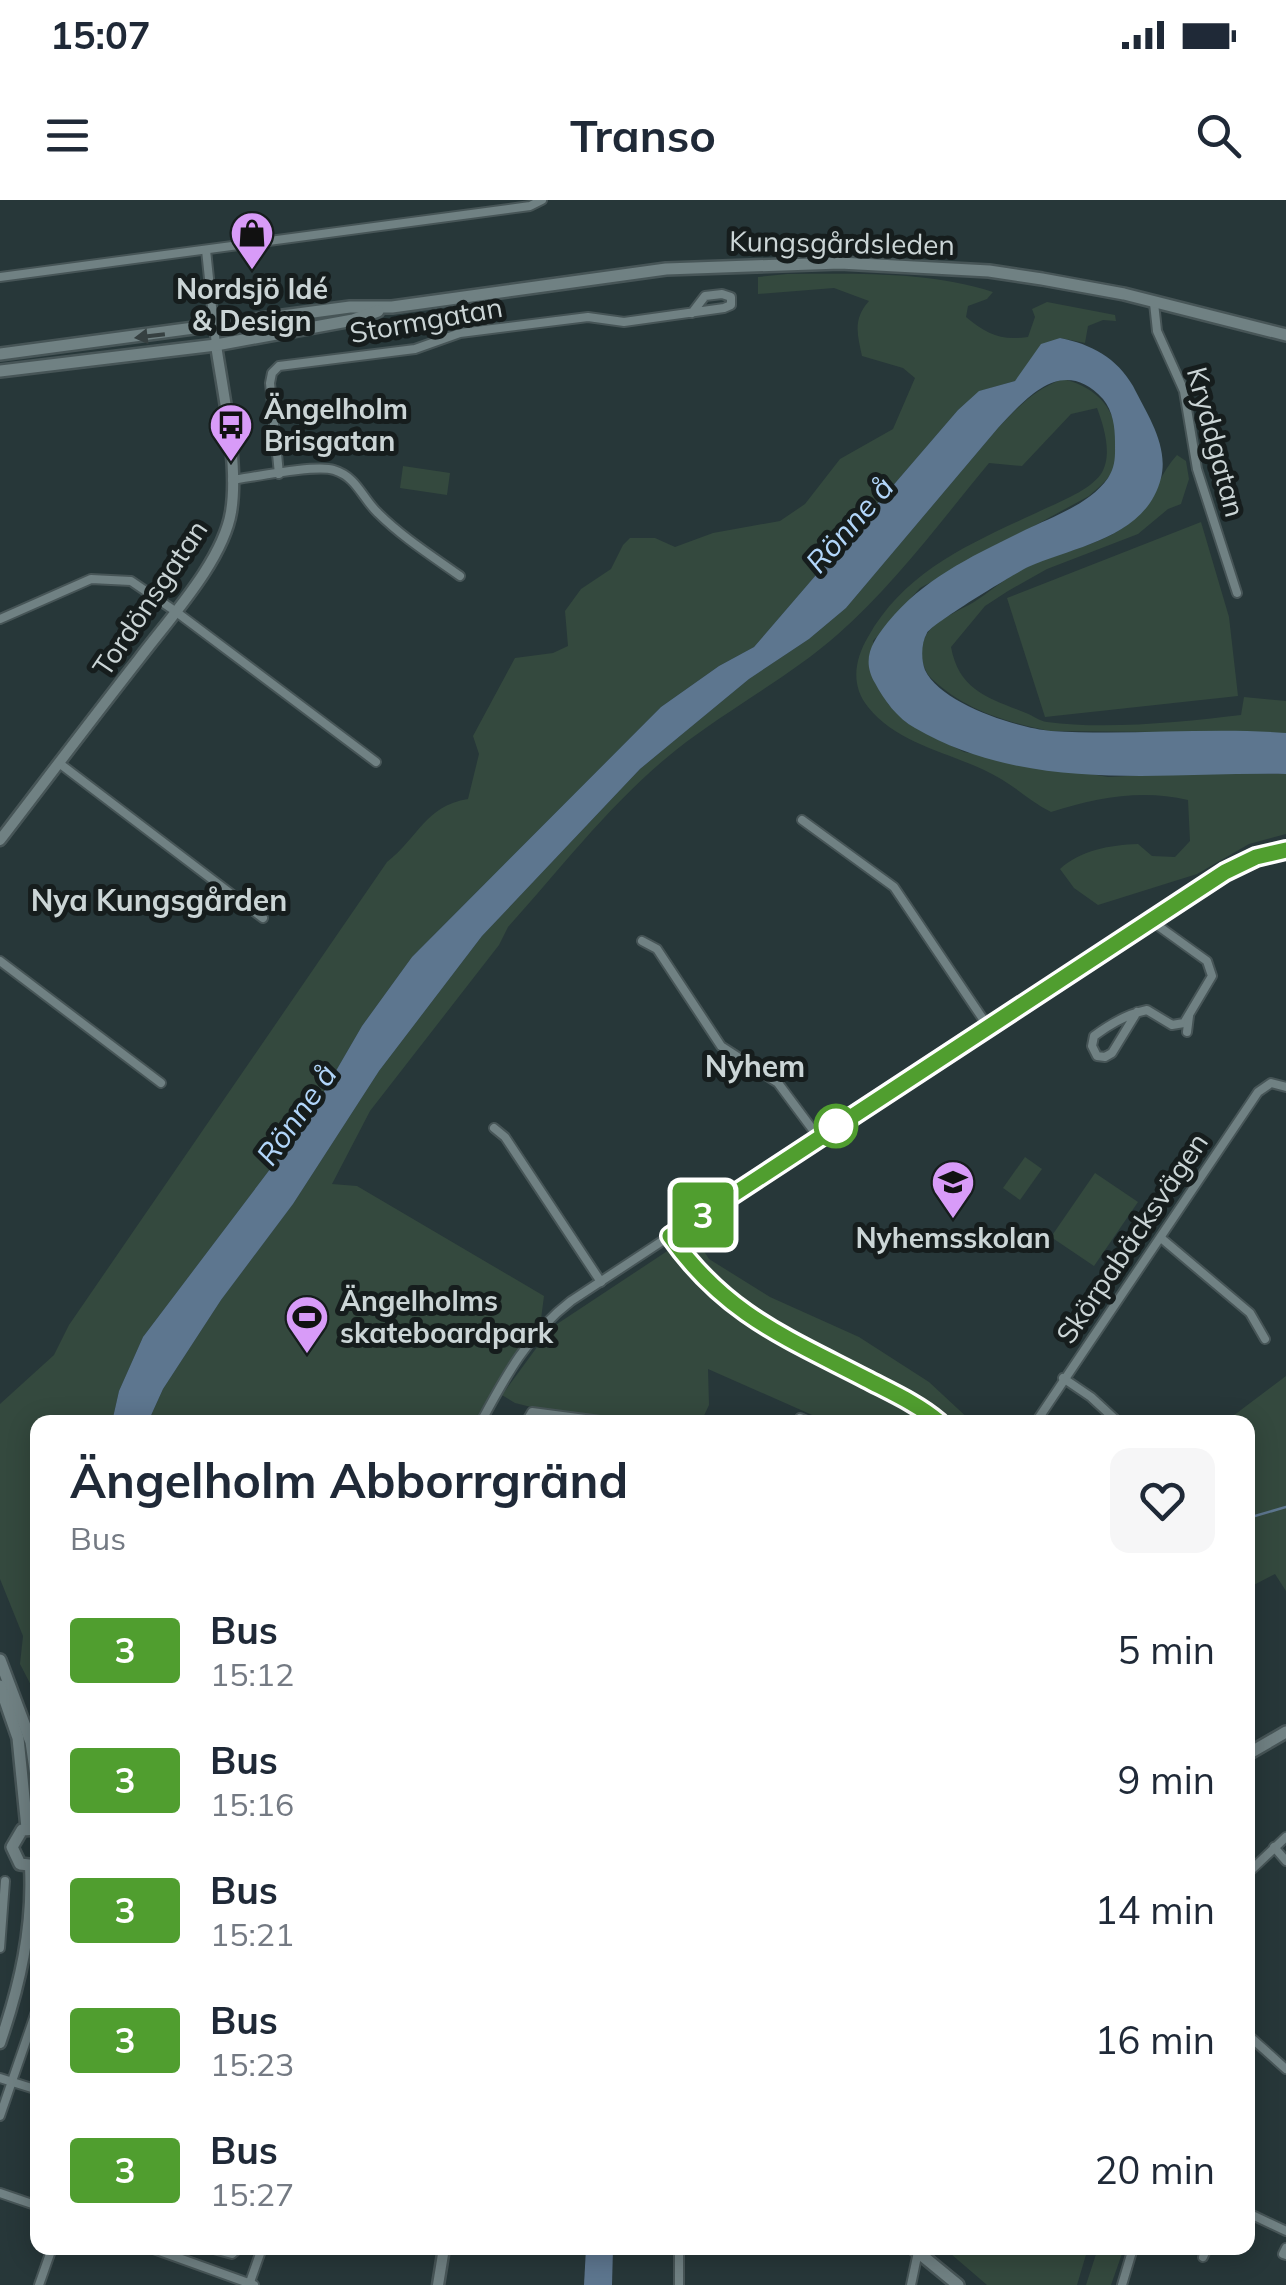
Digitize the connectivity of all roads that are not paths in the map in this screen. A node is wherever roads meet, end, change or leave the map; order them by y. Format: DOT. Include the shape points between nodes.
graph roads {
  1 [pos="542,200"];
  2 [pos="206,250"];
  3 [pos="0,277"];
  4 [pos="1154,303"];
  5 [pos="392,307"];
  6 [pos="692,313"];
  7 [pos="214,328"];
  8 [pos="1286,335"];
  9 [pos="216,345"];
  10 [pos="0,354"];
  11 [pos="0,371"];
  12 [pos="279,474"];
  13 [pos="232,480"];
  14 [pos="460,576"];
  15 [pos="1237,594"];
  16 [pos="175,611"];
  17 [pos="0,619"];
  18 [pos="376,762"];
  19 [pos="59,764"];
  20 [pos="802,820"];
  21 [pos="0,840"];
  22 [pos="1286,850"];
  23 [pos="263,918"];
  24 [pos="1150,920"];
  25 [pos="642,941"];
  26 [pos="0,961"];
  27 [pos="1137,1012"];
  28 [pos="1189,1016"];
  29 [pos="989,1028"];
  30 [pos="1188,1032"];
  31 [pos="161,1083"];
  32 [pos="1286,1087"];
  33 [pos="494,1128"];
  34 [pos="818,1138"];
  35 [pos="670,1236"];
  36 [pos="1162,1238"];
  37 [pos="601,1282"];
  38 [pos="1265,1340"];
  39 [pos="1063,1378"];
  40 [pos="485,1415"];
  41 [pos="530,1415"];
  42 [pos="555,1415"];
  43 [pos="929,1415"];
  44 [pos="1040,1415"];
  45 [pos="1110,1415"];
  46 [pos="0,1660"];
  47 [pos="0,1686"];
  48 [pos="1286,1732"];
  49 [pos="30,1739"];
  50 [pos="1255,1750"];
  51 [pos="30,1816"];
  52 [pos="30,1830"];
  53 [pos="1286,1837"];
  54 [pos="6,1845"];
  55 [pos="1274,1847"];
  56 [pos="1286,1861"];
  57 [pos="30,1865"];
  58 [pos="1255,1866"];
  59 [pos="6,1881"];
  60 [pos="30,1913"];
  61 [pos="0,1948"];
  62 [pos="30,2029"];
  63 [pos="1255,2040"];
  64 [pos="0,2042"];
  65 [pos="1286,2069"];
  66 [pos="0,2078"];
  67 [pos="12,2082"];
  68 [pos="30,2088"];
  69 [pos="0,2116"];
  70 [pos="0,2193"];
  71 [pos="30,2203"];
  72 [pos="1255,2216"];
  73 [pos="1286,2231"];
  74 [pos="49,2255"];
  75 [pos="169,2255"];
  76 [pos="260,2255"];
  77 [pos="443,2255"];
  78 [pos="679,2255"];
  79 [pos="916,2255"];
  80 [pos="924,2255"];
  81 [pos="1131,2255"];
  82 [pos="956,2283"];
  83 [pos="38,2285"];
  84 [pos="251,2285"];
  85 [pos="438,2285"];
  86 [pos="679,2285"];
  87 [pos="911,2285"];
  88 [pos="938,2285"];
  89 [pos="1122,2285"];
  1 -- 2 [label="street"];
  2 -- 3 [label="street"];
  2 -- 7 [label="street"];
  4 -- 5 [label="main road, Kungsgårdsleden" via="989,271 840,262 666,268"];
  4 -- 8 [label="main road, Kungsgårdsleden"];
  4 -- 15 [label="street, Kryddgatan" via="1157,332 1184,391 1198,469"];
  5 -- 7 [label="main road, Kungsgårdsleden"];
  5 -- 9 [label="main road, Kungsgårdsleden"];
  6 -- 6 [label="street, Stormgatan" via="707,296 731,298 727,308"];
  6 -- 12 [label="street, Stormgatan" via="460,333 415,349 279,366 270,379"];
  7 -- 9 [label="street"];
  7 -- 10 [label="main road, Kungsgårdsleden, one-way"];
  9 -- 11 [label="main road, Kungsgårdsleden"];
  9 -- 13 [label="street, Tordönsgatan"];
  12 -- 13 [label="street"];
  12 -- 14 [label="street" via="340,472 384,519"];
  13 -- 16 [label="street, Tordönsgatan" via="224,535"];
  16 -- 17 [label="street" via="131,581 98,578"];
  16 -- 18 [label="street"];
  16 -- 19 [label="street, Tordönsgatan"];
  19 -- 21 [label="street, Tordönsgatan"];
  19 -- 23 [label="street"];
  20 -- 29 [label="street" via="894,887"];
  22 -- 24 [label="street" via="1236,866"];
  24 -- 28 [label="street" via="1211,966 1210,981"];
  24 -- 29 [label="street"];
  25 -- 34 [label="street" via="657,949 721,1046 778,1082"];
  26 -- 31 [label="street"];
  27 -- 27 [label="street" via="1094,1035 1096,1055 1112,1053"];
  27 -- 28 [label="street" via="1149,1010 1174,1026"];
  28 -- 30 [label="street"];
  29 -- 34 [label="street"];
  32 -- 36 [label="street, Skörpabäcksvägen" via="1270,1083 1258,1092"];
  33 -- 37 [label="street"];
  34 -- 35 [label="street"];
  35 -- 37 [label="street"];
  35 -- 43 [label="street" via="701,1278 747,1316"];
  36 -- 38 [label="street" via="1250,1313"];
  36 -- 39 [label="street, Skörpabäcksvägen"];
  37 -- 40 [label="street" via="540,1328"];
  39 -- 44 [label="street, Skörpabäcksvägen"];
  39 -- 45 [label="street"];
  41 -- 42 [label="street"];
  46 -- 49 [label="main road"];
  47 -- 51 [label="main road" via="18,1738"];
  48 -- 50 [label="main road"];
  52 -- 54 [label="main road"];
  53 -- 55 [label="street"];
  54 -- 57 [label="main road"];
  55 -- 56 [label="street"];
  55 -- 58 [label="street"];
  59 -- 61 [label="street"];
  60 -- 64 [label="street" via="21,1978"];
  62 -- 67 [label="street"];
  63 -- 65 [label="street"];
  66 -- 67 [label="street"];
  67 -- 68 [label="street"];
  67 -- 69 [label="street"];
  70 -- 71 [label="street"];
  72 -- 73 [label="street"];
  74 -- 83 [label="street"];
  75 -- 84 [label="street"];
  76 -- 84 [label="street"];
  77 -- 85 [label="street"];
  78 -- 86 [label="street"];
  79 -- 87 [label="street"];
  80 -- 82 [label="main road"];
  81 -- 89 [label="street"];
  82 -- 88 [label="main road"];
}
